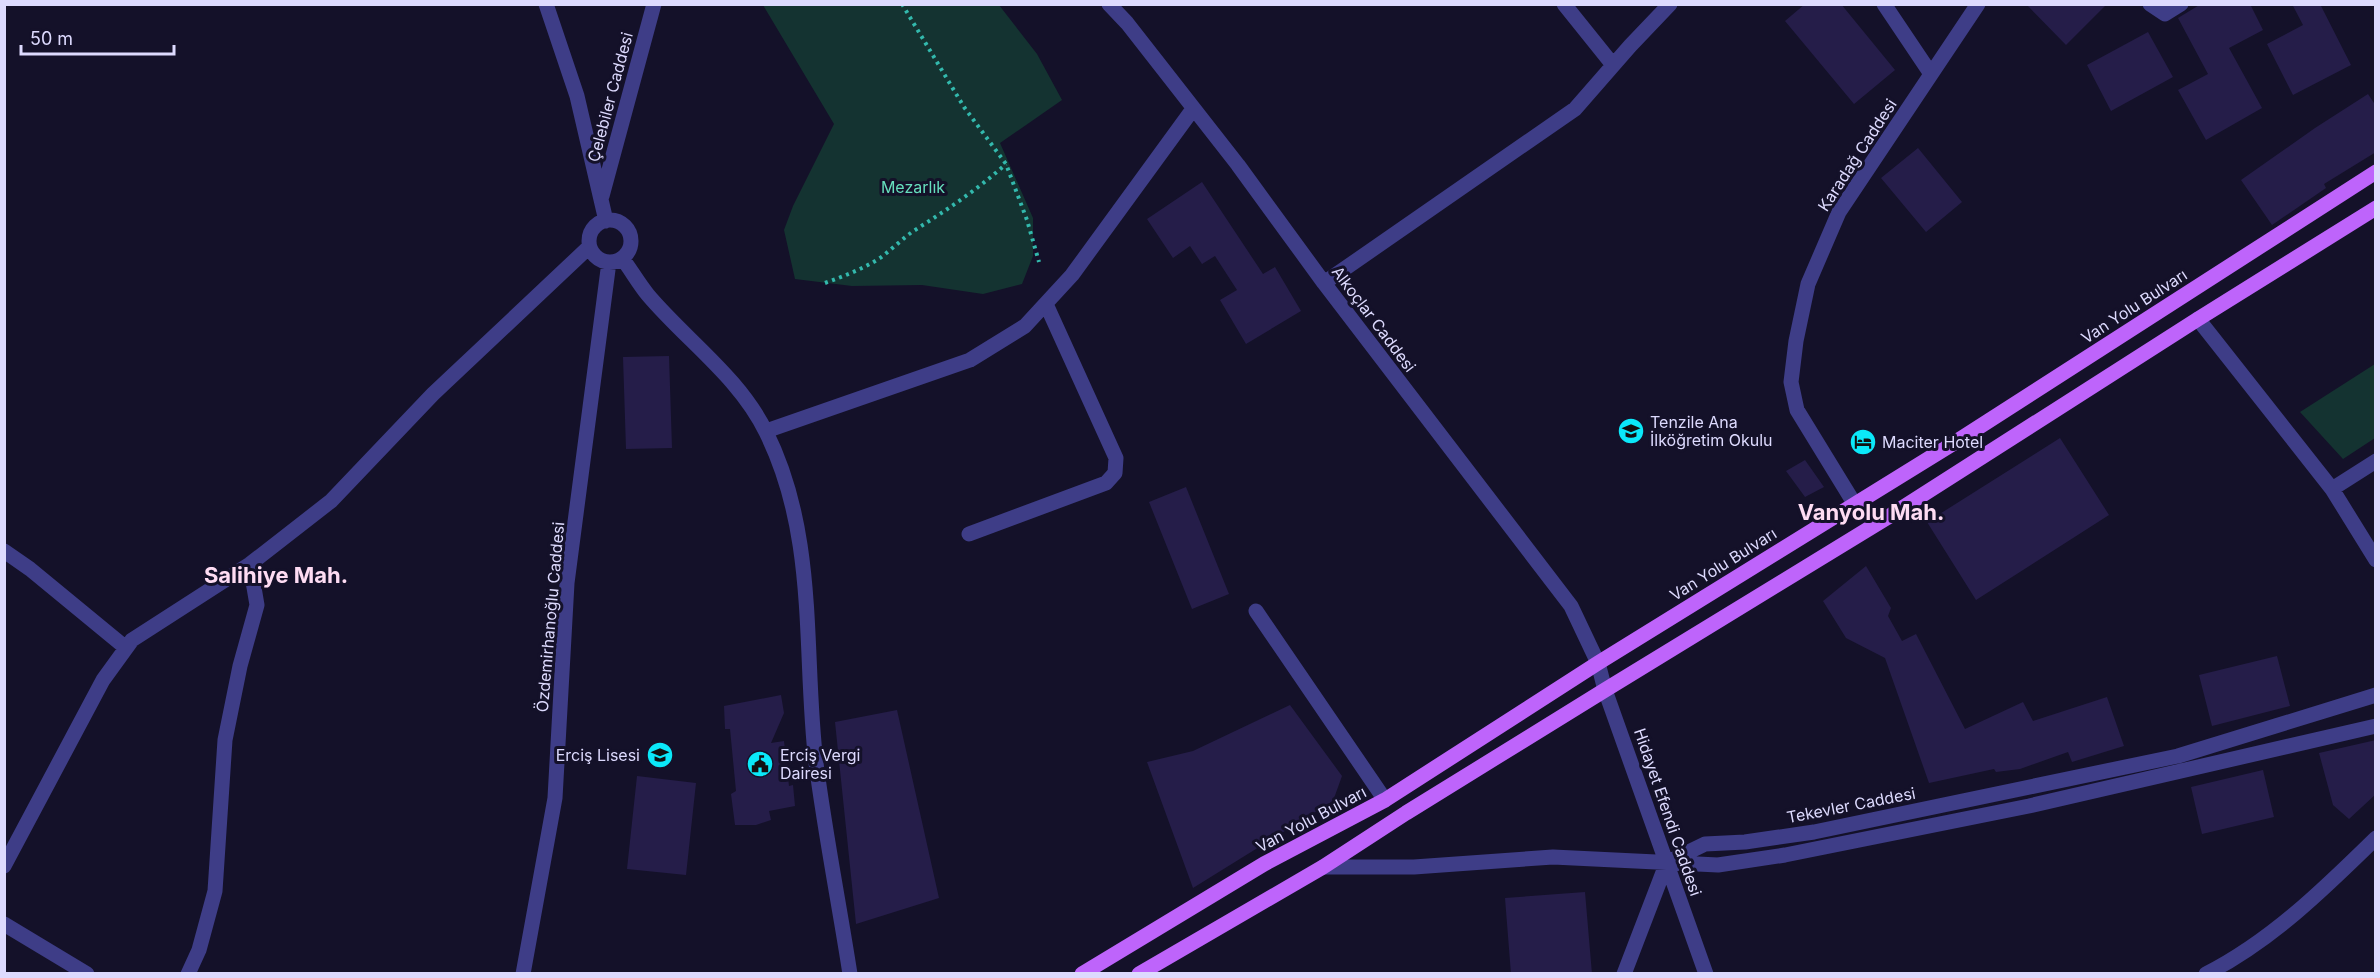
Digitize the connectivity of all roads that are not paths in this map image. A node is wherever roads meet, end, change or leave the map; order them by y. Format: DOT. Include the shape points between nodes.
graph roads {
  1 [pos="546,4"];
  2 [pos="654,4"];
  3 [pos="1109,4"];
  4 [pos="1564,4"];
  5 [pos="1670,4"];
  6 [pos="1884,4"];
  7 [pos="1978,4"];
  8 [pos="2150,4"];
  9 [pos="2181,4"];
  10 [pos="1613,65"];
  11 [pos="1931,74"];
  12 [pos="1193,109"];
  13 [pos="2376,172"];
  14 [pos="601,199"];
  15 [pos="2376,208"];
  16 [pos="606,221"];
  17 [pos="589,247"];
  18 [pos="616,260"];
  19 [pos="1324,284"];
  20 [pos="1046,304"];
  21 [pos="2198,319"];
  22 [pos="766,431"];
  23 [pos="2376,461"];
  24 [pos="2332,489"];
  25 [pos="1854,503"];
  26 [pos="969,534"];
  27 [pos="4,551"];
  28 [pos="2376,560"];
  29 [pos="250,564"];
  30 [pos="1256,611"];
  31 [pos="126,648"];
  32 [pos="1598,663"];
  33 [pos="1605,690"];
  34 [pos="2376,695"];
  35 [pos="2376,726"];
  36 [pos="1384,800"];
  37 [pos="2376,838"];
  38 [pos="1667,862"];
  39 [pos="4,866"];
  40 [pos="1323,867"];
  41 [pos="4,924"];
  42 [pos="87,974"];
  43 [pos="188,974"];
  44 [pos="523,974"];
  45 [pos="850,974"];
  46 [pos="1082,974"];
  47 [pos="1139,974"];
  48 [pos="1624,974"];
  49 [pos="1706,974"];
  50 [pos="2206,974"];
  1 -- 14 [label="street" via="577,96"];
  2 -- 14 [label="street, Çelebiler Caddesi"];
  3 -- 12 [label="street, Alkoçlar Caddesi"];
  4 -- 10 [label="street"];
  5 -- 10 [label="street"];
  6 -- 11 [label="street"];
  7 -- 11 [label="street, Karadağ Caddesi"];
  8 -- 9 [label="street" via="2165,14"];
  10 -- 19 [label="street" via="1575,109"];
  11 -- 25 [label="street, Karadağ Caddesi" via="1839,212 1808,284 1796,341 1791,382 1797,410"];
  12 -- 19 [label="street, Alkoçlar Caddesi"];
  12 -- 20 [label="street" via="1072,275"];
  13 -- 25 [label="main road, Van Yolu Bulvarı"];
  14 -- 16 [label="street"];
  15 -- 21 [label="main road"];
  16 -- 17 [label="street" via="594,228"];
  16 -- 18 [label="street" via="620,223 629,233 630,247"];
  17 -- 18 [label="street" via="597,258"];
  17 -- 29 [label="street" via="433,394 331,501"];
  18 -- 22 [label="street" via="734,384"];
  18 -- 44 [label="street, Özdemirhanoğlu Caddesi" via="567,583 555,798"];
  19 -- 32 [label="street, Alkoçlar Caddesi" via="1571,606"];
  20 -- 22 [label="street" via="1025,326 970,360"];
  20 -- 26 [label="street" via="1116,458 1115,472 1106,483"];
  21 -- 24 [label="street"];
  21 -- 33 [label="main road" via="1888,517"];
  22 -- 45 [label="street" via="795,518 804,566 816,761"];
  23 -- 24 [label="street"];
  24 -- 28 [label="street"];
  25 -- 32 [label="main road, Van Yolu Bulvarı"];
  27 -- 31 [label="street"];
  29 -- 31 [label="street" via="132,640"];
  29 -- 43 [label="street" via="257,605 225,740 215,891 199,950"];
  30 -- 36 [label="street"];
  31 -- 39 [label="street" via="103,680"];
  32 -- 33 [label="street, Hidayet Efendi Caddesi"];
  32 -- 36 [label="main road, Van Yolu Bulvarı"];
  33 -- 38 [label="street, Hidayet Efendi Caddesi"];
  33 -- 40 [label="main road"];
  34 -- 38 [label="street, Tekevler Caddesi" via="2178,756 1815,832 1705,844"];
  35 -- 38 [label="street" via="2029,806 1785,855 1718,865"];
  36 -- 46 [label="main road, Van Yolu Bulvarı" via="1264,864"];
  37 -- 50 [label="street" via="2288,919"];
  38 -- 40 [label="street, Tekevler Caddesi" via="1553,857 1414,867"];
  38 -- 48 [label="street"];
  38 -- 49 [label="street, Hidayet Efendi Caddesi"];
  40 -- 47 [label="main road"];
  41 -- 42 [label="street"];
}
